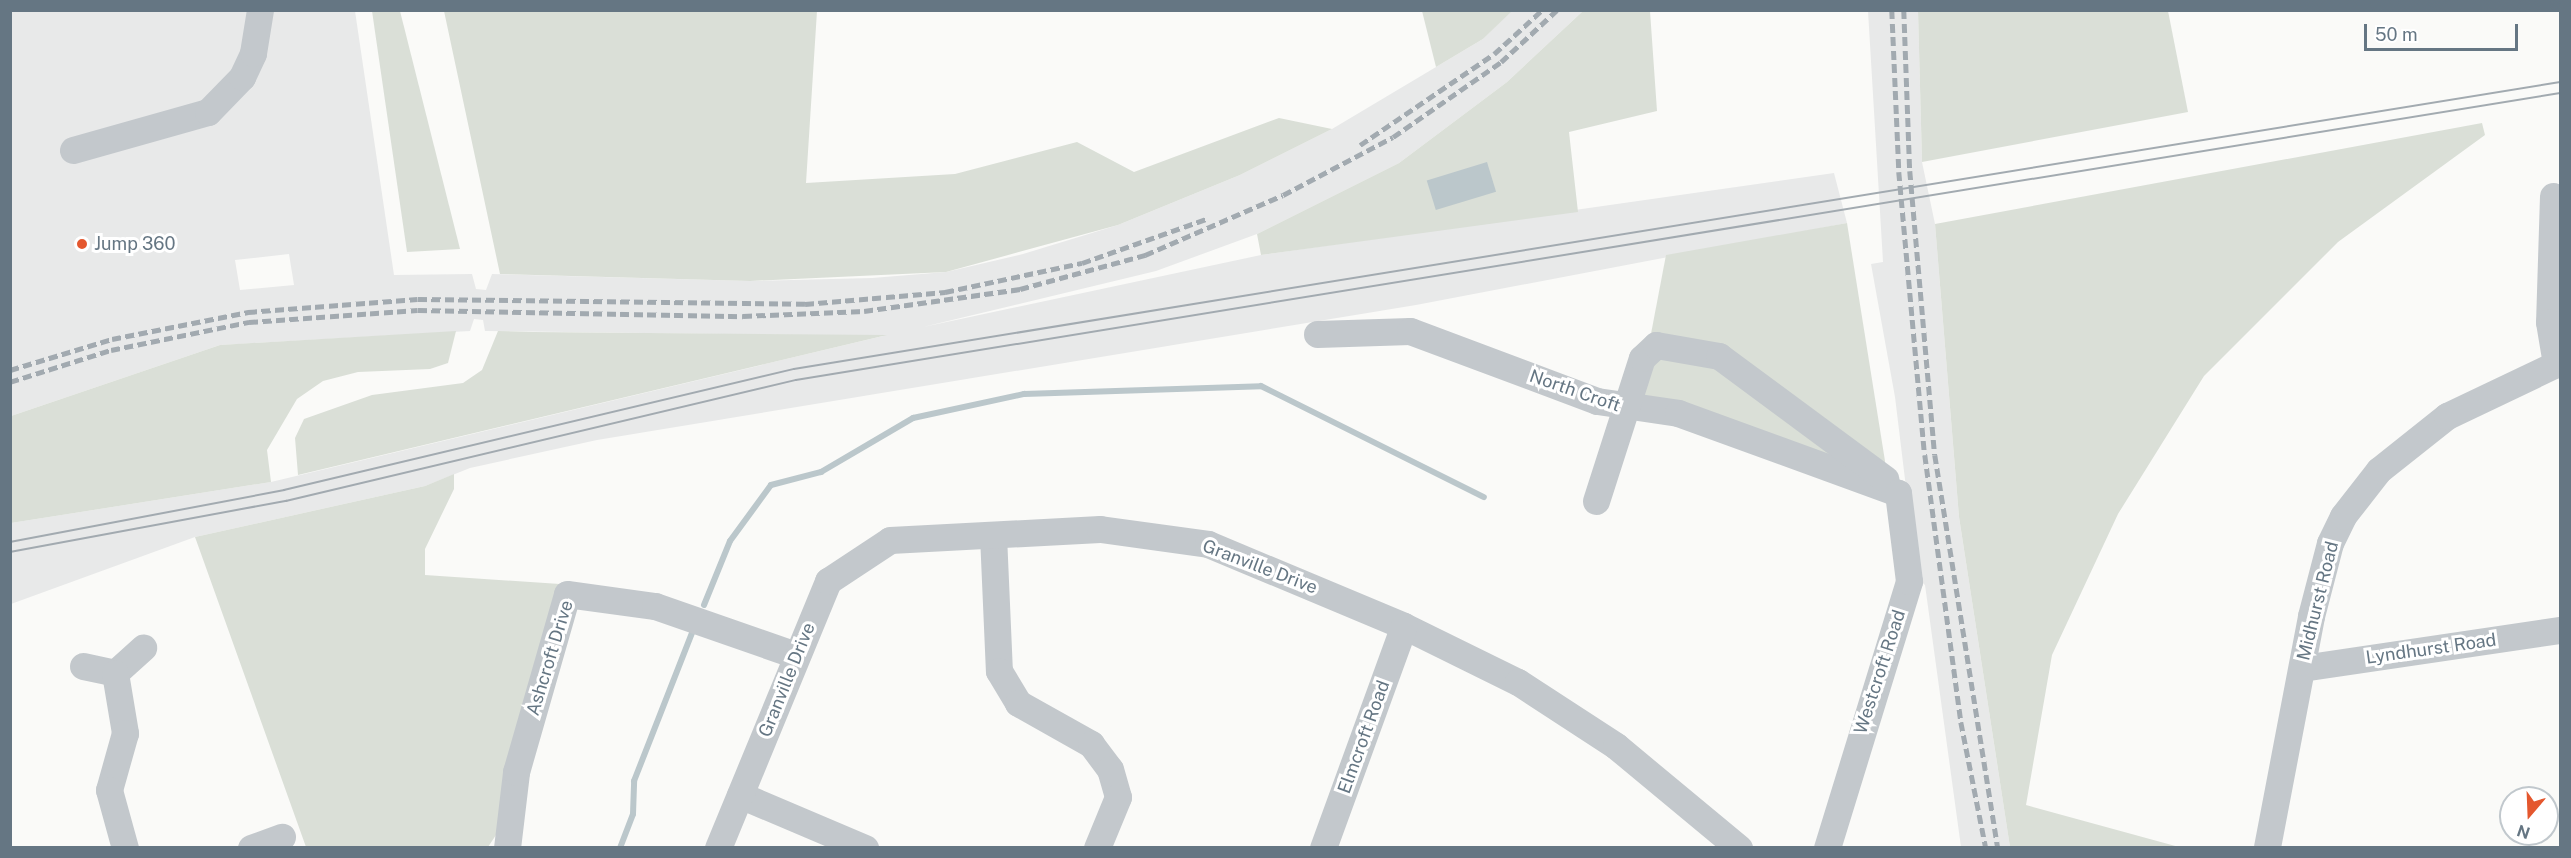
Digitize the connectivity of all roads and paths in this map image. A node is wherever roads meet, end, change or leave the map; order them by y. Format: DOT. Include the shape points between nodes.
graph roads {
  1 [pos="260,15"];
  2 [pos="73,150"];
  3 [pos="2553,196"];
  4 [pos="1317,334"];
  5 [pos="2558,363"];
  6 [pos="1628,409"];
  7 [pos="1898,493"];
  8 [pos="1596,501"];
  9 [pos="993,535"];
  10 [pos="1404,626"];
  11 [pos="2560,630"];
  12 [pos="143,648"];
  13 [pos="796,655"];
  14 [pos="83,666"];
  15 [pos="2301,668"];
  16 [pos="115,673"];
  17 [pos="740,795"];
  18 [pos="282,837"];
  19 [pos="500,847"];
  20 [pos="125,848"];
  21 [pos="251,848"];
  22 [pos="718,848"];
  23 [pos="865,848"];
  24 [pos="1097,848"];
  25 [pos="1323,848"];
  26 [pos="1738,848"];
  27 [pos="1827,848"];
  28 [pos="2267,848"];
  1 -- 2 [label="street" via="242,77 208,112"];
  3 -- 5 [label="street" via="2549,322"];
  4 -- 6 [label="street, North Croft" via="1410,331"];
  5 -- 15 [label="street, Midhurst Road" via="2447,416 2360,491 2330,543"];
  6 -- 7 [label="street, North Croft" via="1678,413"];
  6 -- 7 [label="street" via="1650,347 1710,351"];
  6 -- 8 [label="street"];
  7 -- 27 [label="street, Westcroft Road" via="1909,580"];
  9 -- 10 [label="street, Granville Drive" via="1100,529 1208,544"];
  9 -- 13 [label="street, Granville Drive" via="891,540 828,581"];
  9 -- 24 [label="street" via="999,671 1018,704 1090,744 1110,769 1118,797"];
  10 -- 25 [label="street, Elmcroft Road"];
  10 -- 26 [label="street, Granville Drive" via="1518,682 1616,746"];
  11 -- 15 [label="street, Lyndhurst Road"];
  12 -- 16 [label="street"];
  13 -- 17 [label="street, Granville Drive"];
  13 -- 19 [label="street, Ashcroft Drive" via="655,606 567,594 516,772"];
  14 -- 16 [label="street"];
  15 -- 28 [label="street, Midhurst Road"];
  16 -- 20 [label="street" via="125,733 110,790"];
  17 -- 22 [label="street, Granville Drive"];
  17 -- 23 [label="street"];
  18 -- 21 [label="street"];
}
